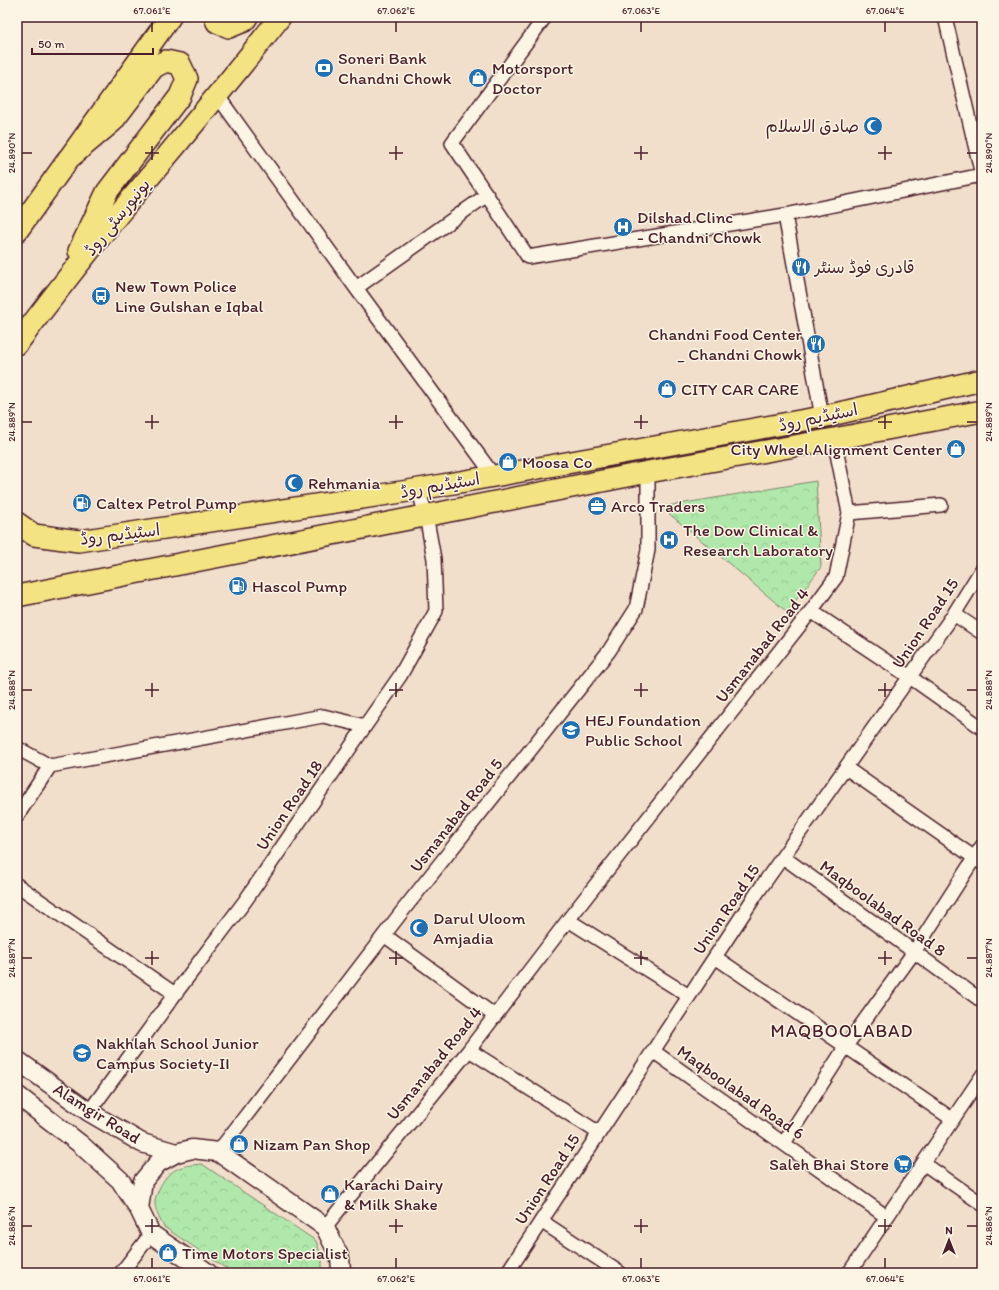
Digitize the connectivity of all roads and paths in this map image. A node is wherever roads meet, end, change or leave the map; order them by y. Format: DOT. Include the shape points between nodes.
graph roads {
  1 [pos="170,17"];
  2 [pos="215,17"];
  3 [pos="247,17"];
  4 [pos="280,17"];
  5 [pos="545,17"];
  6 [pos="945,17"];
  7 [pos="217,95"];
  8 [pos="68,159"];
  9 [pos="487,195"];
  10 [pos="785,215"];
  11 [pos="17,231"];
  12 [pos="65,280"];
  13 [pos="356,288"];
  14 [pos="17,344"];
  15 [pos="982,380"];
  16 [pos="982,411"];
  17 [pos="822,417"];
  18 [pos="834,439"];
  19 [pos="648,472"];
  20 [pos="494,476"];
  21 [pos="418,489"];
  22 [pos="941,505"];
  23 [pos="849,513"];
  24 [pos="426,515"];
  25 [pos="17,523"];
  26 [pos="26,534"];
  27 [pos="982,569"];
  28 [pos="17,596"];
  29 [pos="811,612"];
  30 [pos="954,614"];
  31 [pos="982,633"];
  32 [pos="910,677"];
  33 [pos="365,726"];
  34 [pos="982,728"];
  35 [pos="17,748"];
  36 [pos="50,766"];
  37 [pos="846,768"];
  38 [pos="17,816"];
  39 [pos="982,846"];
  40 [pos="783,857"];
  41 [pos="978,860"];
  42 [pos="17,885"];
  43 [pos="568,920"];
  44 [pos="384,935"];
  45 [pos="914,952"];
  46 [pos="715,957"];
  47 [pos="174,994"];
  48 [pos="689,996"];
  49 [pos="982,1001"];
  50 [pos="495,1016"];
  51 [pos="846,1046"];
  52 [pos="469,1050"];
  53 [pos="653,1051"];
  54 [pos="17,1060"];
  55 [pos="981,1081"];
  56 [pos="17,1096"];
  57 [pos="89,1112"];
  58 [pos="952,1119"];
  59 [pos="599,1133"];
  60 [pos="784,1144"];
  61 [pos="218,1152"];
  62 [pos="176,1153"];
  63 [pos="923,1163"];
  64 [pos="982,1204"];
  65 [pos="139,1210"];
  66 [pos="887,1217"];
  67 [pos="541,1221"];
  68 [pos="325,1227"];
  69 [pos="151,1234"];
  70 [pos="341,1272"];
  71 [pos="121,1273"];
  72 [pos="208,1273"];
  73 [pos="507,1273"];
  74 [pos="620,1273"];
  75 [pos="849,1273"];
  1 -- 8 [label="main road"];
  2 -- 3 [label="main road" via="217,22 229,27 244,21"];
  4 -- 7 [label="main road, یونیورسٹی روڈ"];
  5 -- 9 [label="street" via="452,143"];
  6 -- 10 [label="street" via="982,175"];
  7 -- 12 [label="main road, یونیورسٹی روڈ"];
  7 -- 13 [label="street"];
  8 -- 11 [label="main road"];
  8 -- 12 [label="main road" via="113,121 154,67 166,62 180,64 187,79 180,96 107,192"];
  9 -- 10 [label="street" via="528,258"];
  9 -- 13 [label="street"];
  10 -- 17 [label="street"];
  12 -- 14 [label="main road, یونیورسٹی روڈ"];
  13 -- 20 [label="street"];
  15 -- 17 [label="main road, اسٹیڈیم روڈ"];
  16 -- 18 [label="main road, اسٹیڈیم روڈ"];
  17 -- 20 [label="main road, اسٹیڈیم روڈ"];
  18 -- 19 [label="main road, اسٹیڈیم روڈ"];
  18 -- 23 [label="street, Usmanabad Road 4"];
  19 -- 24 [label="main road, اسٹیڈیم روڈ"];
  19 -- 44 [label="street, Usmanabad Road 5" via="648,550 636,609 609,651"];
  20 -- 21 [label="main road, اسٹیڈیم روڈ"];
  21 -- 24 [label="street, Union Road 18"];
  21 -- 26 [label="main road, اسٹیڈیم روڈ" via="79,541"];
  22 -- 23 [label="street"];
  23 -- 29 [label="street, Usmanabad Road 4" via="836,577"];
  24 -- 28 [label="main road, اسٹیڈیم روڈ"];
  24 -- 33 [label="street, Union Road 18" via="434,559 436,612 400,676"];
  25 -- 26 [label="main road, اسٹیڈیم روڈ"];
  27 -- 30 [label="street, Union Road 15"];
  29 -- 32 [label="street"];
  29 -- 43 [label="street, Usmanabad Road 4"];
  30 -- 31 [label="street"];
  30 -- 32 [label="street, Union Road 15"];
  32 -- 34 [label="street"];
  32 -- 37 [label="street, Union Road 15"];
  33 -- 36 [label="street" via="322,716"];
  33 -- 47 [label="street, Union Road 18" via="246,901"];
  35 -- 36 [label="street"];
  36 -- 38 [label="street"];
  37 -- 40 [label="street, Union Road 15"];
  37 -- 41 [label="street"];
  39 -- 41 [label="street"];
  40 -- 45 [label="street, Maqboolabad Road 8"];
  40 -- 46 [label="street, Union Road 15"];
  41 -- 45 [label="street"];
  42 -- 47 [label="street"];
  43 -- 48 [label="street"];
  43 -- 50 [label="street, Usmanabad Road 4"];
  44 -- 50 [label="street"];
  44 -- 61 [label="street, Usmanabad Road 5"];
  45 -- 49 [label="street, Maqboolabad Road 8"];
  45 -- 51 [label="street"];
  46 -- 48 [label="street, Union Road 15"];
  46 -- 51 [label="street"];
  47 -- 57 [label="street, Union Road 18"];
  48 -- 53 [label="street, Union Road 15"];
  50 -- 52 [label="street, Usmanabad Road 4"];
  51 -- 58 [label="street"];
  51 -- 60 [label="street"];
  52 -- 59 [label="street"];
  52 -- 68 [label="street, Usmanabad Road 4"];
  53 -- 59 [label="street, Union Road 15"];
  53 -- 60 [label="street, Maqboolabad Road 6"];
  54 -- 57 [label="street, Alamgir Road"];
  55 -- 58 [label="street"];
  56 -- 65 [label="street, Alamgir Road" via="79,1143 120,1180"];
  57 -- 62 [label="street, Alamgir Road" via="142,1143"];
  58 -- 63 [label="street"];
  59 -- 67 [label="street, Union Road 15"];
  60 -- 66 [label="street, Maqboolabad Road 6"];
  61 -- 62 [label="street, Alamgir Road" via="192,1149"];
  61 -- 68 [label="street, Alamgir Road"];
  62 -- 65 [label="street" via="158,1163 143,1181"];
  63 -- 64 [label="street"];
  63 -- 66 [label="street"];
  65 -- 69 [label="street, Alamgir Road"];
  66 -- 75 [label="street"];
  67 -- 73 [label="street, Union Road 15"];
  67 -- 74 [label="street"];
  68 -- 70 [label="street, Alamgir Road" via="340,1258"];
  69 -- 71 [label="street"];
  69 -- 72 [label="street, Alamgir Road"];
}
